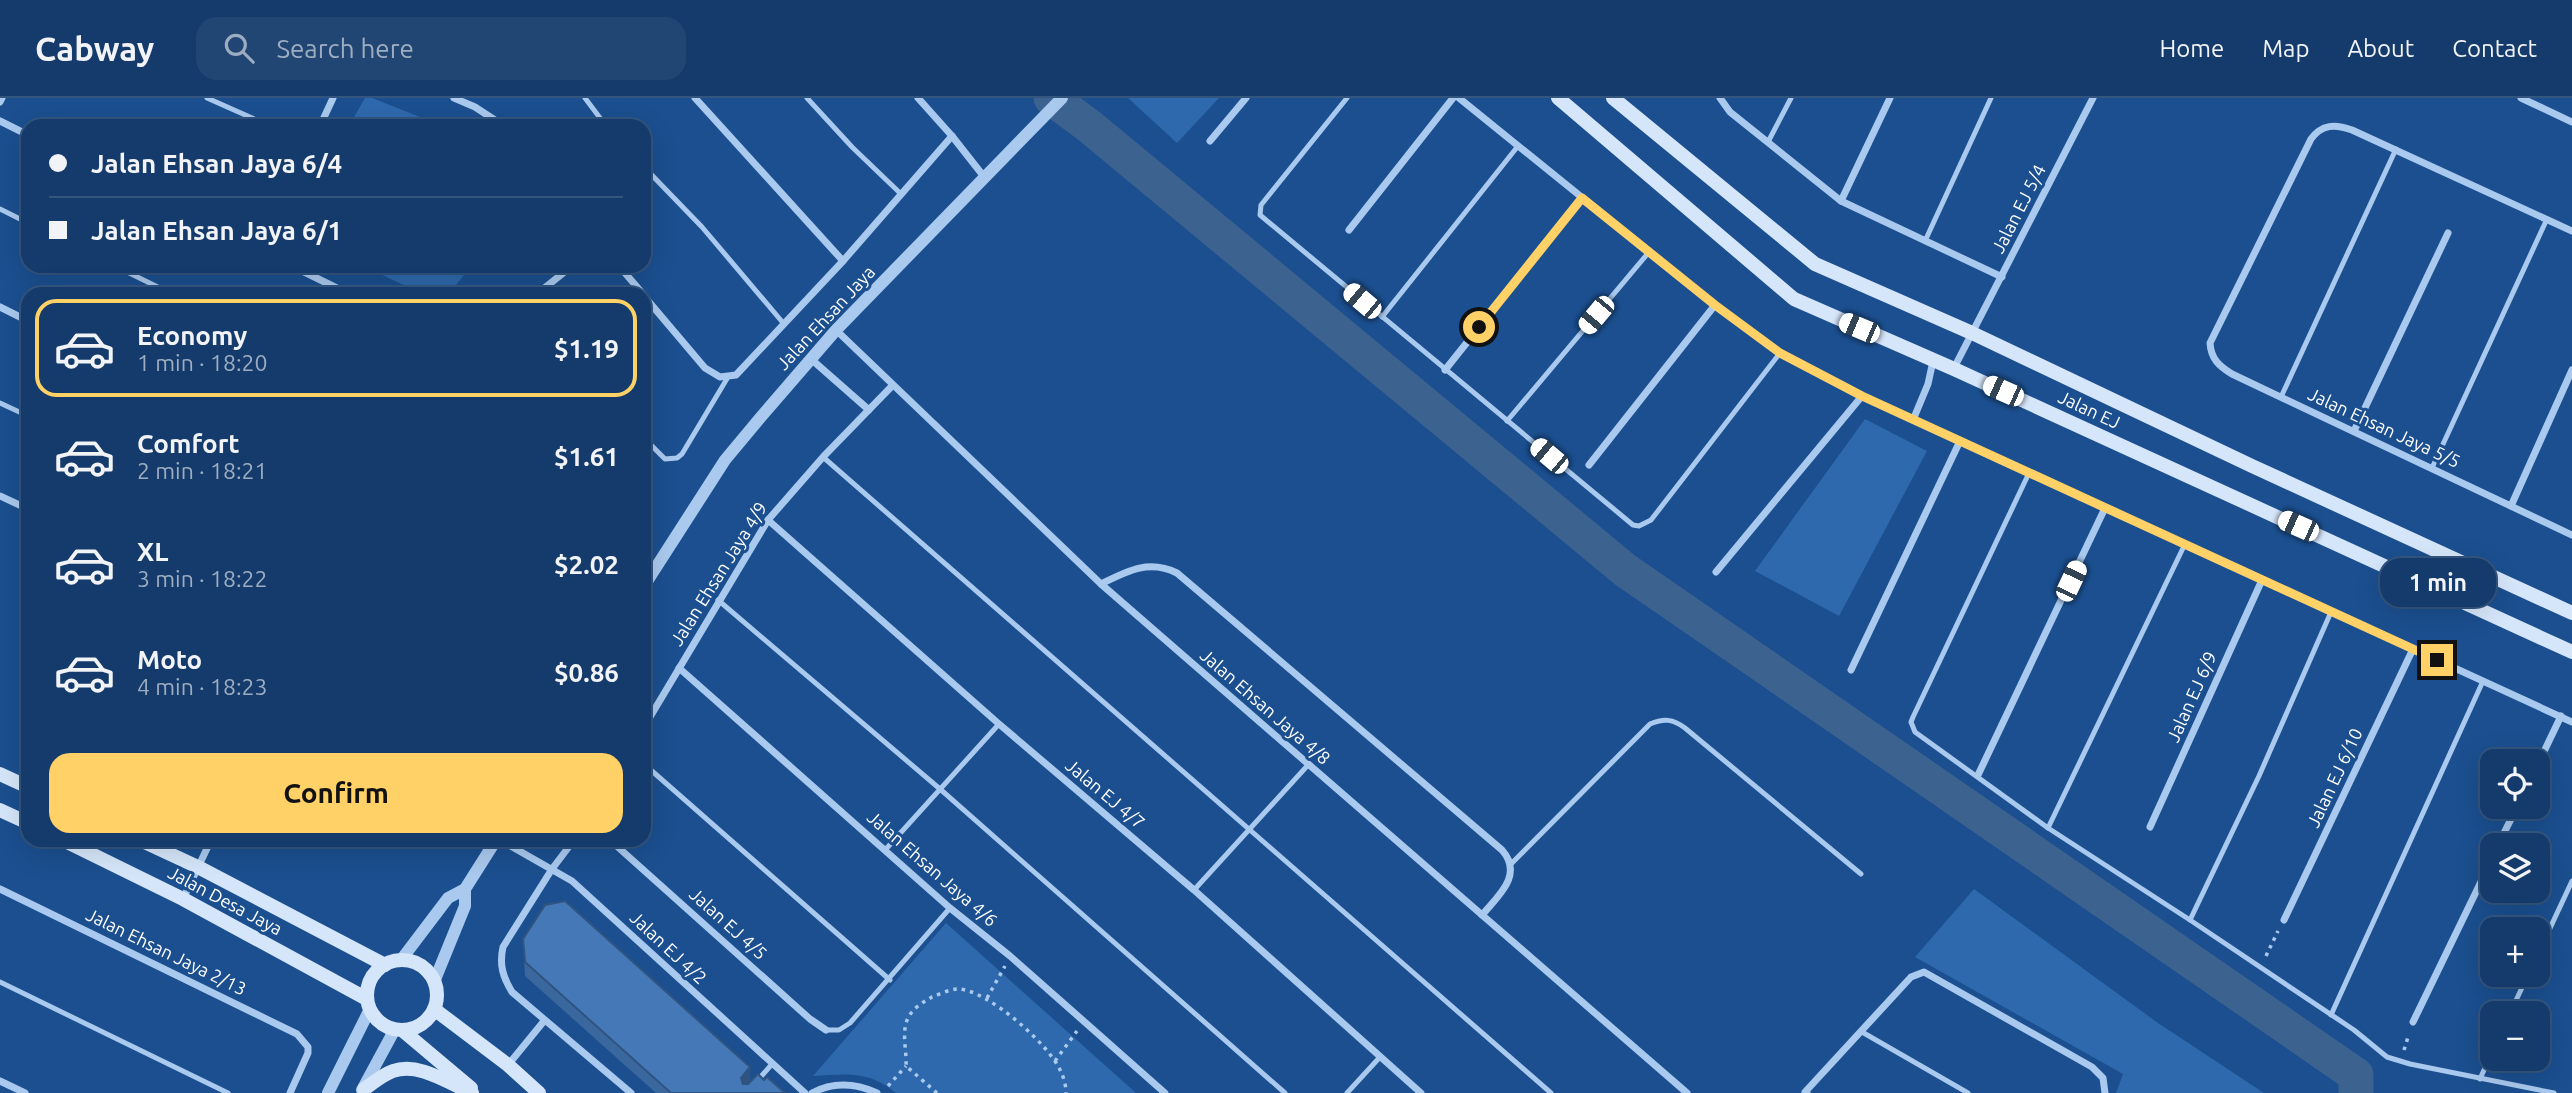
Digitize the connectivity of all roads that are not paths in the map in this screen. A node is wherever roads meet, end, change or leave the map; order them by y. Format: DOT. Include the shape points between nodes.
graph roads {
  1 [pos="207,98"];
  2 [pos="333,98"];
  3 [pos="454,98"];
  4 [pos="585,98"];
  5 [pos="695,98"];
  6 [pos="807,98"];
  7 [pos="918,98"];
  8 [pos="1062,98"];
  9 [pos="1246,98"];
  10 [pos="1347,98"];
  11 [pos="1453,98"];
  12 [pos="1459,98"];
  13 [pos="1558,98"];
  14 [pos="1614,98"];
  15 [pos="1720,98"];
  16 [pos="1791,98"];
  17 [pos="1890,98"];
  18 [pos="1991,98"];
  19 [pos="2093,98"];
  20 [pos="2521,98"];
  21 [pos="254,119"];
  22 [pos="323,119"];
  23 [pos="493,119"];
  24 [pos="601,119"];
  25 [pos="0,121"];
  26 [pos="2572,122"];
  27 [pos="21,132"];
  28 [pos="953,136"];
  29 [pos="1210,141"];
  30 [pos="1768,142"];
  31 [pos="1518,146"];
  32 [pos="2396,149"];
  33 [pos="651,174"];
  34 [pos="985,179"];
  35 [pos="901,194"];
  36 [pos="1582,198"];
  37 [pos="1841,201"];
  38 [pos="0,209"];
  39 [pos="2547,219"];
  40 [pos="21,220"];
  41 [pos="1349,230"];
  42 [pos="2572,231"];
  43 [pos="2448,233"];
  44 [pos="1925,241"];
  45 [pos="1649,252"];
  46 [pos="843,261"];
  47 [pos="129,273"];
  48 [pos="306,273"];
  49 [pos="563,273"];
  50 [pos="625,273"];
  51 [pos="2002,277"];
  52 [pos="158,287"];
  53 [pos="335,287"];
  54 [pos="546,287"];
  55 [pos="636,287"];
  56 [pos="651,304"];
  57 [pos="1715,305"];
  58 [pos="0,307"];
  59 [pos="1382,317"];
  60 [pos="21,318"];
  61 [pos="784,324"];
  62 [pos="836,330"];
  63 [pos="1972,333"];
  64 [pos="1780,353"];
  65 [pos="811,359"];
  66 [pos="1934,360"];
  67 [pos="1954,369"];
  68 [pos="1445,370"];
  69 [pos="2572,370"];
  70 [pos="728,377"];
  71 [pos="892,386"];
  72 [pos="1862,396"];
  73 [pos="2281,397"];
  74 [pos="0,403"];
  75 [pos="869,410"];
  76 [pos="21,413"];
  77 [pos="1913,420"];
  78 [pos="1507,421"];
  79 [pos="2354,431"];
  80 [pos="1961,441"];
  81 [pos="651,445"];
  82 [pos="823,457"];
  83 [pos="1589,465"];
  84 [pos="2432,468"];
  85 [pos="2029,473"];
  86 [pos="0,496"];
  87 [pos="21,506"];
  88 [pos="2511,506"];
  89 [pos="2105,508"];
  90 [pos="768,520"];
  91 [pos="2572,535"];
  92 [pos="2185,544"];
  93 [pos="1716,572"];
  94 [pos="651,575"];
  95 [pos="2262,580"];
  96 [pos="1101,584"];
  97 [pos="718,600"];
  98 [pos="2332,611"];
  99 [pos="2572,613"];
  100 [pos="2413,649"];
  101 [pos="2572,652"];
  102 [pos="679,668"];
  103 [pos="1851,670"];
  104 [pos="2483,681"];
  105 [pos="651,715"];
  106 [pos="2561,716"];
  107 [pos="2572,722"];
  108 [pos="999,724"];
  109 [pos="2545,749"];
  110 [pos="1308,765"];
  111 [pos="651,770"];
  112 [pos="0,774"];
  113 [pos="1978,775"];
  114 [pos="21,784"];
  115 [pos="940,789"];
  116 [pos="0,810"];
  117 [pos="21,820"];
  118 [pos="2150,827"];
  119 [pos="2048,828"];
  120 [pos="1249,830"];
  121 [pos="76,847"];
  122 [pos="155,847"];
  123 [pos="208,847"];
  124 [pos="493,847"];
  125 [pos="511,847"];
  126 [pos="569,847"];
  127 [pos="618,847"];
  128 [pos="886,849"];
  129 [pos="1511,864"];
  130 [pos="198,867"];
  131 [pos="552,869"];
  132 [pos="1861,874"];
  133 [pos="2572,881"];
  134 [pos="2480,884"];
  135 [pos="0,889"];
  136 [pos="466,889"];
  137 [pos="1194,890"];
  138 [pos="183,899"];
  139 [pos="950,908"];
  140 [pos="1482,915"];
  141 [pos="2190,920"];
  142 [pos="2284,920"];
  143 [pos="2550,928"];
  144 [pos="401,961"];
  145 [pos="385,965"];
  146 [pos="890,980"];
  147 [pos="0,982"];
  148 [pos="434,982"];
  149 [pos="369,1004"];
  150 [pos="434,1009"];
  151 [pos="2331,1015"];
  152 [pos="544,1021"];
  153 [pos="2413,1022"];
  154 [pos="399,1029"];
  155 [pos="826,1030"];
  156 [pos="1862,1032"];
  157 [pos="1380,1057"];
  158 [pos="772,1064"];
  159 [pos="508,1065"];
  160 [pos="2484,1071"];
  161 [pos="2480,1079"];
  162 [pos="0,1081"];
  163 [pos="755,1083"];
  164 [pos="362,1091"];
  165 [pos="25,1093"];
  166 [pos="228,1093"];
  167 [pos="290,1093"];
  168 [pos="328,1093"];
  169 [pos="472,1093"];
  170 [pos="478,1093"];
  171 [pos="539,1093"];
  172 [pos="631,1093"];
  173 [pos="805,1093"];
  174 [pos="812,1093"];
  175 [pos="879,1093"];
  176 [pos="1165,1093"];
  177 [pos="1285,1093"];
  178 [pos="1348,1093"];
  179 [pos="1421,1093"];
  180 [pos="1552,1093"];
  181 [pos="1687,1093"];
  182 [pos="1805,1093"];
  183 [pos="1968,1093"];
  184 [pos="2105,1093"];
  185 [pos="2554,1093"];
  1 -- 21 [label="lane"];
  2 -- 22 [label="street"];
  3 -- 23 [label="street"];
  4 -- 24 [label="lane"];
  5 -- 46 [label="street"];
  6 -- 35 [label="lane"];
  7 -- 28 [label="street"];
  8 -- 34 [label="street, Jalan Ehsan Jaya"];
  9 -- 29 [label="street"];
  10 -- 59 [label="lane" via="1259,212"];
  11 -- 41 [label="street"];
  12 -- 31 [label="street"];
  13 -- 66 [label="main road, Jalan EJ" via="1794,299"];
  14 -- 63 [label="main road, Jalan EJ" via="1815,264"];
  15 -- 30 [label="street" via="1730,112"];
  16 -- 30 [label="lane"];
  17 -- 37 [label="street"];
  18 -- 44 [label="lane"];
  19 -- 51 [label="street, Jalan EJ 5/4"];
  20 -- 26 [label="street"];
  25 -- 27 [label="street"];
  28 -- 34 [label="street"];
  28 -- 35 [label="street"];
  30 -- 37 [label="street"];
  31 -- 36 [label="street"];
  31 -- 59 [label="lane"];
  32 -- 39 [label="street"];
  32 -- 73 [label="lane"];
  32 -- 73 [label="street, Jalan Ehsan Jaya 5/5" via="2336,125 2321,128 2311,139 2215,330 2210,343 2218,364"];
  33 -- 61 [label="lane"];
  34 -- 62 [label="street, Jalan Ehsan Jaya"];
  35 -- 46 [label="street"];
  36 -- 45 [label="street"];
  36 -- 68 [label="street"];
  37 -- 44 [label="street"];
  38 -- 40 [label="lane"];
  39 -- 42 [label="street"];
  39 -- 84 [label="lane"];
  43 -- 79 [label="street"];
  44 -- 51 [label="street"];
  45 -- 57 [label="street"];
  45 -- 78 [label="lane"];
  46 -- 61 [label="street"];
  47 -- 52 [label="lane"];
  48 -- 53 [label="street"];
  49 -- 54 [label="street"];
  50 -- 55 [label="street"];
  51 -- 63 [label="street, Jalan EJ 5/4"];
  56 -- 70 [label="street" via="705,368"];
  57 -- 64 [label="street"];
  57 -- 83 [label="street"];
  58 -- 60 [label="street"];
  59 -- 68 [label="lane"];
  61 -- 70 [label="street" via="743,370"];
  62 -- 65 [label="street, Jalan Ehsan Jaya"];
  62 -- 71 [label="street, Jalan Ehsan Jaya 4/8"];
  63 -- 67 [label="street, Jalan EJ 5/4"];
  63 -- 99 [label="main road, Jalan EJ"];
  64 -- 72 [label="street"];
  64 -- 78 [label="lane" via="1651,520 1639,526"];
  65 -- 75 [label="street"];
  65 -- 94 [label="street, Jalan Ehsan Jaya" via="725,460"];
  66 -- 67 [label="main road, Jalan EJ"];
  66 -- 77 [label="street"];
  67 -- 101 [label="main road, Jalan EJ"];
  68 -- 78 [label="lane"];
  69 -- 88 [label="street"];
  70 -- 81 [label="lane" via="682,454 665,459"];
  71 -- 75 [label="street, Jalan Ehsan Jaya 4/9"];
  71 -- 96 [label="street, Jalan Ehsan Jaya 4/8"];
  72 -- 77 [label="street"];
  72 -- 93 [label="street"];
  73 -- 79 [label="street, Jalan Ehsan Jaya 5/5"];
  74 -- 76 [label="lane"];
  75 -- 82 [label="street, Jalan Ehsan Jaya 4/9"];
  77 -- 80 [label="street"];
  79 -- 84 [label="street, Jalan Ehsan Jaya 5/5"];
  80 -- 85 [label="street"];
  80 -- 103 [label="street"];
  82 -- 90 [label="street, Jalan Ehsan Jaya 4/9"];
  82 -- 120 [label="lane"];
  84 -- 88 [label="street, Jalan Ehsan Jaya 5/5"];
  85 -- 89 [label="street"];
  85 -- 113 [label="lane" via="1911,722 1915,732"];
  86 -- 87 [label="street"];
  88 -- 91 [label="street, Jalan Ehsan Jaya 5/5"];
  89 -- 92 [label="street"];
  89 -- 113 [label="street"];
  90 -- 97 [label="street, Jalan Ehsan Jaya 4/9"];
  90 -- 108 [label="street, Jalan EJ 4/7"];
  92 -- 95 [label="street"];
  92 -- 119 [label="lane"];
  95 -- 98 [label="street"];
  95 -- 118 [label="street, Jalan EJ 6/9"];
  96 -- 110 [label="street, Jalan Ehsan Jaya 4/8"];
  96 -- 129 [label="street" via="1143,566 1177,573 1502,850"];
  97 -- 102 [label="street, Jalan Ehsan Jaya 4/9"];
  97 -- 115 [label="lane"];
  98 -- 100 [label="street"];
  98 -- 141 [label="lane"];
  100 -- 104 [label="street"];
  100 -- 142 [label="street, Jalan EJ 6/10"];
  102 -- 105 [label="street, Jalan Ehsan Jaya 4/9"];
  102 -- 128 [label="street, Jalan Ehsan Jaya 4/6"];
  104 -- 106 [label="street"];
  104 -- 151 [label="lane"];
  106 -- 107 [label="street"];
  106 -- 109 [label="street"];
  108 -- 115 [label="lane"];
  108 -- 137 [label="street, Jalan EJ 4/7"];
  110 -- 120 [label="lane"];
  110 -- 140 [label="street, Jalan Ehsan Jaya 4/8"];
  111 -- 146 [label="lane"];
  112 -- 114 [label="main road"];
  113 -- 119 [label="lane"];
  115 -- 128 [label="lane"];
  115 -- 177 [label="lane"];
  116 -- 117 [label="main road"];
  119 -- 141 [label="lane"];
  120 -- 137 [label="lane"];
  120 -- 180 [label="lane"];
  121 -- 138 [label="main road, Jalan Desa Jaya"];
  122 -- 130 [label="main road, Jalan Desa Jaya"];
  123 -- 130 [label="street"];
  124 -- 136 [label="street"];
  125 -- 131 [label="street, Jalan EJ 4/2"];
  126 -- 131 [label="street"];
  127 -- 155 [label="street, Jalan EJ 4/5"];
  128 -- 139 [label="street, Jalan Ehsan Jaya 4/6"];
  129 -- 132 [label="lane" via="1650,724 1670,719"];
  129 -- 140 [label="street" via="1510,880"];
  130 -- 138 [label="street"];
  130 -- 145 [label="main road, Jalan Desa Jaya"];
  131 -- 152 [label="street" via="503,947 500,961 512,992"];
  131 -- 158 [label="street, Jalan EJ 4/2" via="572,881"];
  133 -- 143 [label="lane"];
  134 -- 153 [label="street"];
  135 -- 167 [label="street, Jalan Ehsan Jaya 2/13" via="297,1034 308,1053"];
  136 -- 144 [label="street" via="448,898"];
  136 -- 148 [label="street" via="466,906"];
  137 -- 157 [label="street, Jalan EJ 4/7"];
  138 -- 149 [label="main road, Jalan Desa Jaya"];
  139 -- 146 [label="lane"];
  139 -- 176 [label="street, Jalan Ehsan Jaya 4/6"];
  140 -- 181 [label="street, Jalan Ehsan Jaya 4/8"];
  141 -- 151 [label="lane"];
  144 -- 145 [label="main road"];
  144 -- 148 [label="main road" via="421,966"];
  145 -- 149 [label="main road" via="373,976 367,991"];
  146 -- 155 [label="lane" via="850,1023 839,1030"];
  147 -- 166 [label="lane"];
  148 -- 150 [label="main road"];
  149 -- 154 [label="main road" via="376,1019"];
  149 -- 168 [label="street"];
  150 -- 154 [label="main road" via="425,1022"];
  150 -- 159 [label="main road"];
  151 -- 161 [label="lane" via="2387,1057"];
  152 -- 159 [label="street"];
  152 -- 172 [label="street"];
  154 -- 164 [label="street"];
  154 -- 170 [label="main road"];
  156 -- 182 [label="street"];
  156 -- 183 [label="lane"];
  156 -- 184 [label="street" via="1911,977 1919,972 1929,974 2092,1067 2103,1077"];
  157 -- 178 [label="lane"];
  157 -- 179 [label="street, Jalan EJ 4/7"];
  158 -- 163 [label="lane"];
  158 -- 173 [label="street, Jalan EJ 4/2"];
  159 -- 171 [label="main road"];
  160 -- 161 [label="lane"];
  161 -- 185 [label="lane"];
  162 -- 165 [label="street"];
  164 -- 169 [label="main road" via="393,1071 410,1069"];
  174 -- 175 [label="street" via="843,1084"];
}
